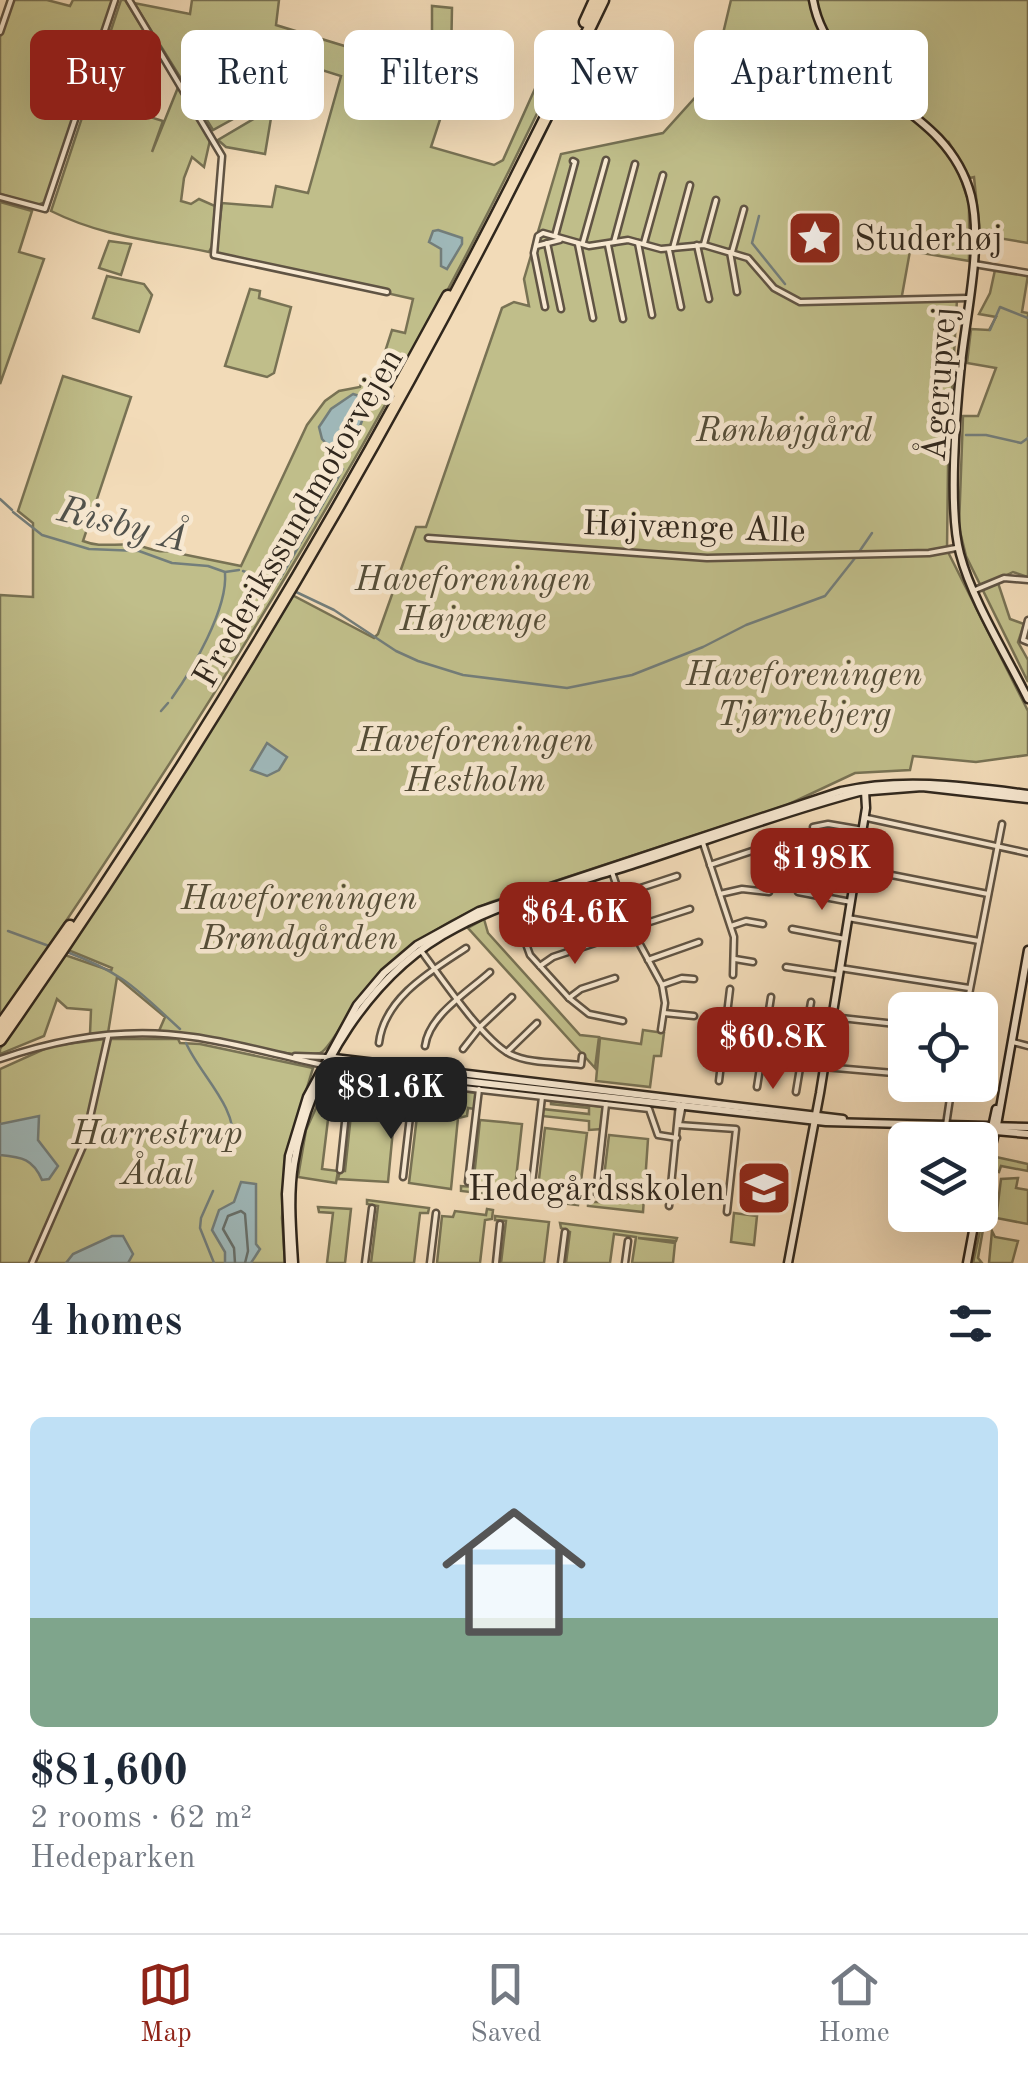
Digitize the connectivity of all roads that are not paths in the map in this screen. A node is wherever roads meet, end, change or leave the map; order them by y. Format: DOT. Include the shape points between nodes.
graph roads {
  1 [pos="10,0"];
  2 [pos="115,0"];
  3 [pos="129,0"];
  4 [pos="596,0"];
  5 [pos="603,0"];
  6 [pos="814,0"];
  7 [pos="0,32"];
  8 [pos="606,160"];
  9 [pos="573,161"];
  10 [pos="635,164"];
  11 [pos="662,175"];
  12 [pos="690,185"];
  13 [pos="0,197"];
  14 [pos="716,200"];
  15 [pos="744,208"];
  16 [pos="555,236"];
  17 [pos="565,239"];
  18 [pos="611,242"];
  19 [pos="580,243"];
  20 [pos="641,243"];
  21 [pos="547,244"];
  22 [pos="697,244"];
  23 [pos="704,244"];
  24 [pos="536,246"];
  25 [pos="671,249"];
  26 [pos="731,252"];
  27 [pos="972,263"];
  28 [pos="1028,273"];
  29 [pos="386,292"];
  30 [pos="738,292"];
  31 [pos="968,298"];
  32 [pos="709,299"];
  33 [pos="545,307"];
  34 [pos="680,307"];
  35 [pos="561,309"];
  36 [pos="652,315"];
  37 [pos="593,318"];
  38 [pos="623,319"];
  39 [pos="428,538"];
  40 [pos="958,548"];
  41 [pos="1028,580"];
  42 [pos="975,590"];
  43 [pos="1028,620"];
  44 [pos="1028,642"];
  45 [pos="1028,700"];
  46 [pos="864,786"];
  47 [pos="1028,796"];
  48 [pos="864,818"];
  49 [pos="1002,824"];
  50 [pos="814,827"];
  51 [pos="862,830"];
  52 [pos="702,839"];
  53 [pos="767,846"];
  54 [pos="998,847"];
  55 [pos="1028,854"];
  56 [pos="806,856"];
  57 [pos="710,865"];
  58 [pos="857,866"];
  59 [pos="611,869"];
  60 [pos="677,876"];
  61 [pos="769,892"];
  62 [pos="798,892"];
  63 [pos="720,894"];
  64 [pos="988,894"];
  65 [pos="619,895"];
  66 [pos="851,902"];
  67 [pos="511,903"];
  68 [pos="577,909"];
  69 [pos="690,909"];
  70 [pos="848,918"];
  71 [pos="763,924"];
  72 [pos="731,926"];
  73 [pos="519,928"];
  74 [pos="632,928"];
  75 [pos="792,929"];
  76 [pos="845,939"];
  77 [pos="979,941"];
  78 [pos="699,942"];
  79 [pos="595,943"];
  80 [pos="418,947"];
  81 [pos="466,948"];
  82 [pos="1028,950"];
  83 [pos="735,958"];
  84 [pos="648,960"];
  85 [pos="753,962"];
  86 [pos="540,966"];
  87 [pos="786,967"];
  88 [pos="434,968"];
  89 [pos="490,972"];
  90 [pos="840,972"];
  91 [pos="733,975"];
  92 [pos="614,978"];
  93 [pos="694,980"];
  94 [pos="662,986"];
  95 [pos="970,988"];
  96 [pos="730,989"];
  97 [pos="969,992"];
  98 [pos="1024,996"];
  99 [pos="771,997"];
  100 [pos="512,998"];
  101 [pos="569,998"];
  102 [pos="458,1000"];
  103 [pos="811,1002"];
  104 [pos="664,1013"];
  105 [pos="694,1016"];
  106 [pos="832,1017"];
  107 [pos="623,1021"];
  108 [pos="537,1023"];
  109 [pos="888,1023"];
  110 [pos="725,1025"];
  111 [pos="0,1026"];
  112 [pos="481,1026"];
  113 [pos="661,1030"];
  114 [pos="766,1032"];
  115 [pos="108,1035"];
  116 [pos="805,1038"];
  117 [pos="0,1040"];
  118 [pos="828,1042"];
  119 [pos="1010,1042"];
  120 [pos="379,1043"];
  121 [pos="425,1046"];
  122 [pos="1028,1046"];
  123 [pos="463,1049"];
  124 [pos="507,1052"];
  125 [pos="582,1056"];
  126 [pos="0,1058"];
  127 [pos="328,1061"];
  128 [pos="824,1067"];
  129 [pos="888,1072"];
  130 [pos="718,1081"];
  131 [pos="414,1082"];
  132 [pos="516,1087"];
  133 [pos="758,1087"];
  134 [pos="478,1089"];
  135 [pos="796,1092"];
  136 [pos="542,1097"];
  137 [pos="681,1103"];
  138 [pos="606,1104"];
  139 [pos="814,1118"];
  140 [pos="995,1122"];
  141 [pos="888,1124"];
  142 [pos="678,1125"];
  143 [pos="998,1128"];
  144 [pos="1028,1130"];
  145 [pos="677,1138"];
  146 [pos="340,1170"];
  147 [pos="404,1177"];
  148 [pos="468,1182"];
  149 [pos="532,1192"];
  150 [pos="596,1194"];
  151 [pos="669,1206"];
  152 [pos="372,1208"];
  153 [pos="727,1212"];
  154 [pos="436,1214"];
  155 [pos="500,1224"];
  156 [pos="565,1232"];
  157 [pos="973,1232"];
  158 [pos="628,1241"];
  159 [pos="32,1263"];
  160 [pos="291,1263"];
  161 [pos="365,1263"];
  162 [pos="430,1263"];
  163 [pos="496,1263"];
  164 [pos="561,1263"];
  165 [pos="625,1263"];
  166 [pos="788,1263"];
  167 [pos="967,1263"];
  1 -- 7 [label="street"];
  2 -- 13 [label="street" via="45,210"];
  3 -- 29 [label="street" via="222,156 214,255"];
  4 -- 111 [label="highway, Frederikssundmotorvejen" via="473,249 329,510 186,747"];
  5 -- 117 [label="highway, Frederikssundmotorvejen" via="426,351 305,563 192,750"];
  6 -- 27 [label="street, Ågerupvej" via="835,52 925,122 952,152 973,205"];
  8 -- 19 [label="street"];
  9 -- 16 [label="street"];
  10 -- 18 [label="street"];
  11 -- 20 [label="street"];
  12 -- 25 [label="street"];
  14 -- 23 [label="street"];
  15 -- 26 [label="street"];
  16 -- 17 [label="street"];
  16 -- 24 [label="street" via="540,234"];
  17 -- 19 [label="street"];
  17 -- 21 [label="street"];
  18 -- 19 [label="street"];
  18 -- 20 [label="street"];
  18 -- 38 [label="street"];
  19 -- 37 [label="street"];
  20 -- 25 [label="street"];
  20 -- 36 [label="street"];
  21 -- 24 [label="street"];
  21 -- 35 [label="street"];
  22 -- 23 [label="street"];
  22 -- 25 [label="street"];
  22 -- 32 [label="street"];
  23 -- 26 [label="street"];
  24 -- 33 [label="street"];
  25 -- 34 [label="street"];
  26 -- 30 [label="street"];
  26 -- 31 [label="street" via="754,261 769,283 800,302"];
  27 -- 28 [label="street"];
  27 -- 31 [label="street, Ågerupvej"];
  31 -- 40 [label="street, Ågerupvej" via="959,389"];
  39 -- 40 [label="street, Højvænge Alle" via="707,558"];
  40 -- 42 [label="street, Ågerupvej"];
  41 -- 42 [label="street" via="1004,578"];
  42 -- 45 [label="street, Ågerupvej"];
  43 -- 44 [label="street"];
  46 -- 47 [label="street"];
  46 -- 48 [label="street"];
  46 -- 52 [label="street"];
  48 -- 51 [label="street"];
  48 -- 54 [label="street"];
  49 -- 54 [label="street"];
  50 -- 51 [label="street"];
  51 -- 58 [label="street"];
  52 -- 57 [label="street"];
  52 -- 59 [label="street"];
  53 -- 57 [label="street"];
  54 -- 55 [label="street"];
  54 -- 64 [label="street"];
  56 -- 58 [label="street"];
  57 -- 63 [label="street"];
  58 -- 64 [label="street"];
  58 -- 66 [label="street"];
  59 -- 65 [label="street"];
  59 -- 67 [label="street"];
  60 -- 65 [label="street"];
  61 -- 63 [label="street"];
  62 -- 66 [label="street"];
  63 -- 72 [label="street"];
  64 -- 77 [label="street"];
  65 -- 74 [label="street"];
  66 -- 70 [label="street"];
  67 -- 73 [label="street"];
  67 -- 80 [label="street"];
  68 -- 73 [label="street"];
  69 -- 74 [label="street"];
  70 -- 76 [label="street"];
  70 -- 77 [label="street"];
  71 -- 72 [label="street"];
  72 -- 83 [label="street"];
  73 -- 86 [label="street"];
  74 -- 84 [label="street"];
  75 -- 76 [label="street"];
  76 -- 90 [label="street"];
  77 -- 95 [label="street"];
  78 -- 84 [label="street"];
  79 -- 86 [label="street"];
  80 -- 88 [label="street"];
  80 -- 127 [label="street" via="361,1009"];
  81 -- 88 [label="street"];
  82 -- 98 [label="street"];
  83 -- 85 [label="street"];
  83 -- 91 [label="street"];
  84 -- 94 [label="street"];
  86 -- 101 [label="street"];
  87 -- 90 [label="street"];
  88 -- 102 [label="street"];
  88 -- 120 [label="street" via="392,1009"];
  89 -- 102 [label="street"];
  90 -- 95 [label="street"];
  90 -- 106 [label="street"];
  92 -- 101 [label="street"];
  93 -- 94 [label="street"];
  94 -- 104 [label="street"];
  95 -- 97 [label="street"];
  96 -- 110 [label="street"];
  98 -- 119 [label="street"];
  99 -- 114 [label="street"];
  100 -- 112 [label="street"];
  101 -- 107 [label="street" via="588,1014"];
  102 -- 112 [label="street"];
  102 -- 121 [label="street" via="429,1029"];
  103 -- 116 [label="street"];
  104 -- 105 [label="street"];
  104 -- 113 [label="street"];
  106 -- 109 [label="street"];
  106 -- 118 [label="street"];
  108 -- 124 [label="street"];
  110 -- 114 [label="street"];
  110 -- 130 [label="street"];
  112 -- 123 [label="street"];
  112 -- 124 [label="street"];
  114 -- 116 [label="street"];
  114 -- 133 [label="street"];
  115 -- 126 [label="street"];
  115 -- 127 [label="street" via="188,1036"];
  115 -- 159 [label="street" via="84,1144"];
  116 -- 118 [label="street"];
  116 -- 135 [label="street"];
  118 -- 128 [label="street"];
  119 -- 122 [label="street"];
  119 -- 140 [label="street"];
  124 -- 125 [label="street" via="581,1065"];
  127 -- 132 [label="street"];
  127 -- 160 [label="street" via="294,1166"];
  128 -- 129 [label="street"];
  128 -- 139 [label="street"];
  131 -- 134 [label="street"];
  131 -- 146 [label="street" via="350,1075"];
  131 -- 147 [label="street"];
  132 -- 134 [label="street"];
  132 -- 136 [label="street"];
  132 -- 137 [label="street"];
  134 -- 148 [label="street"];
  136 -- 138 [label="street"];
  136 -- 149 [label="street"];
  137 -- 139 [label="street"];
  137 -- 142 [label="street"];
  138 -- 145 [label="street" via="649,1110 656,1133"];
  138 -- 150 [label="street"];
  139 -- 141 [label="street"];
  139 -- 166 [label="street"];
  142 -- 145 [label="street"];
  142 -- 153 [label="street" via="736,1130"];
  143 -- 144 [label="street"];
  145 -- 151 [label="street"];
  152 -- 161 [label="street"];
  154 -- 162 [label="street"];
  155 -- 163 [label="street"];
  156 -- 164 [label="street"];
  157 -- 167 [label="street"];
  158 -- 165 [label="street"];
}
